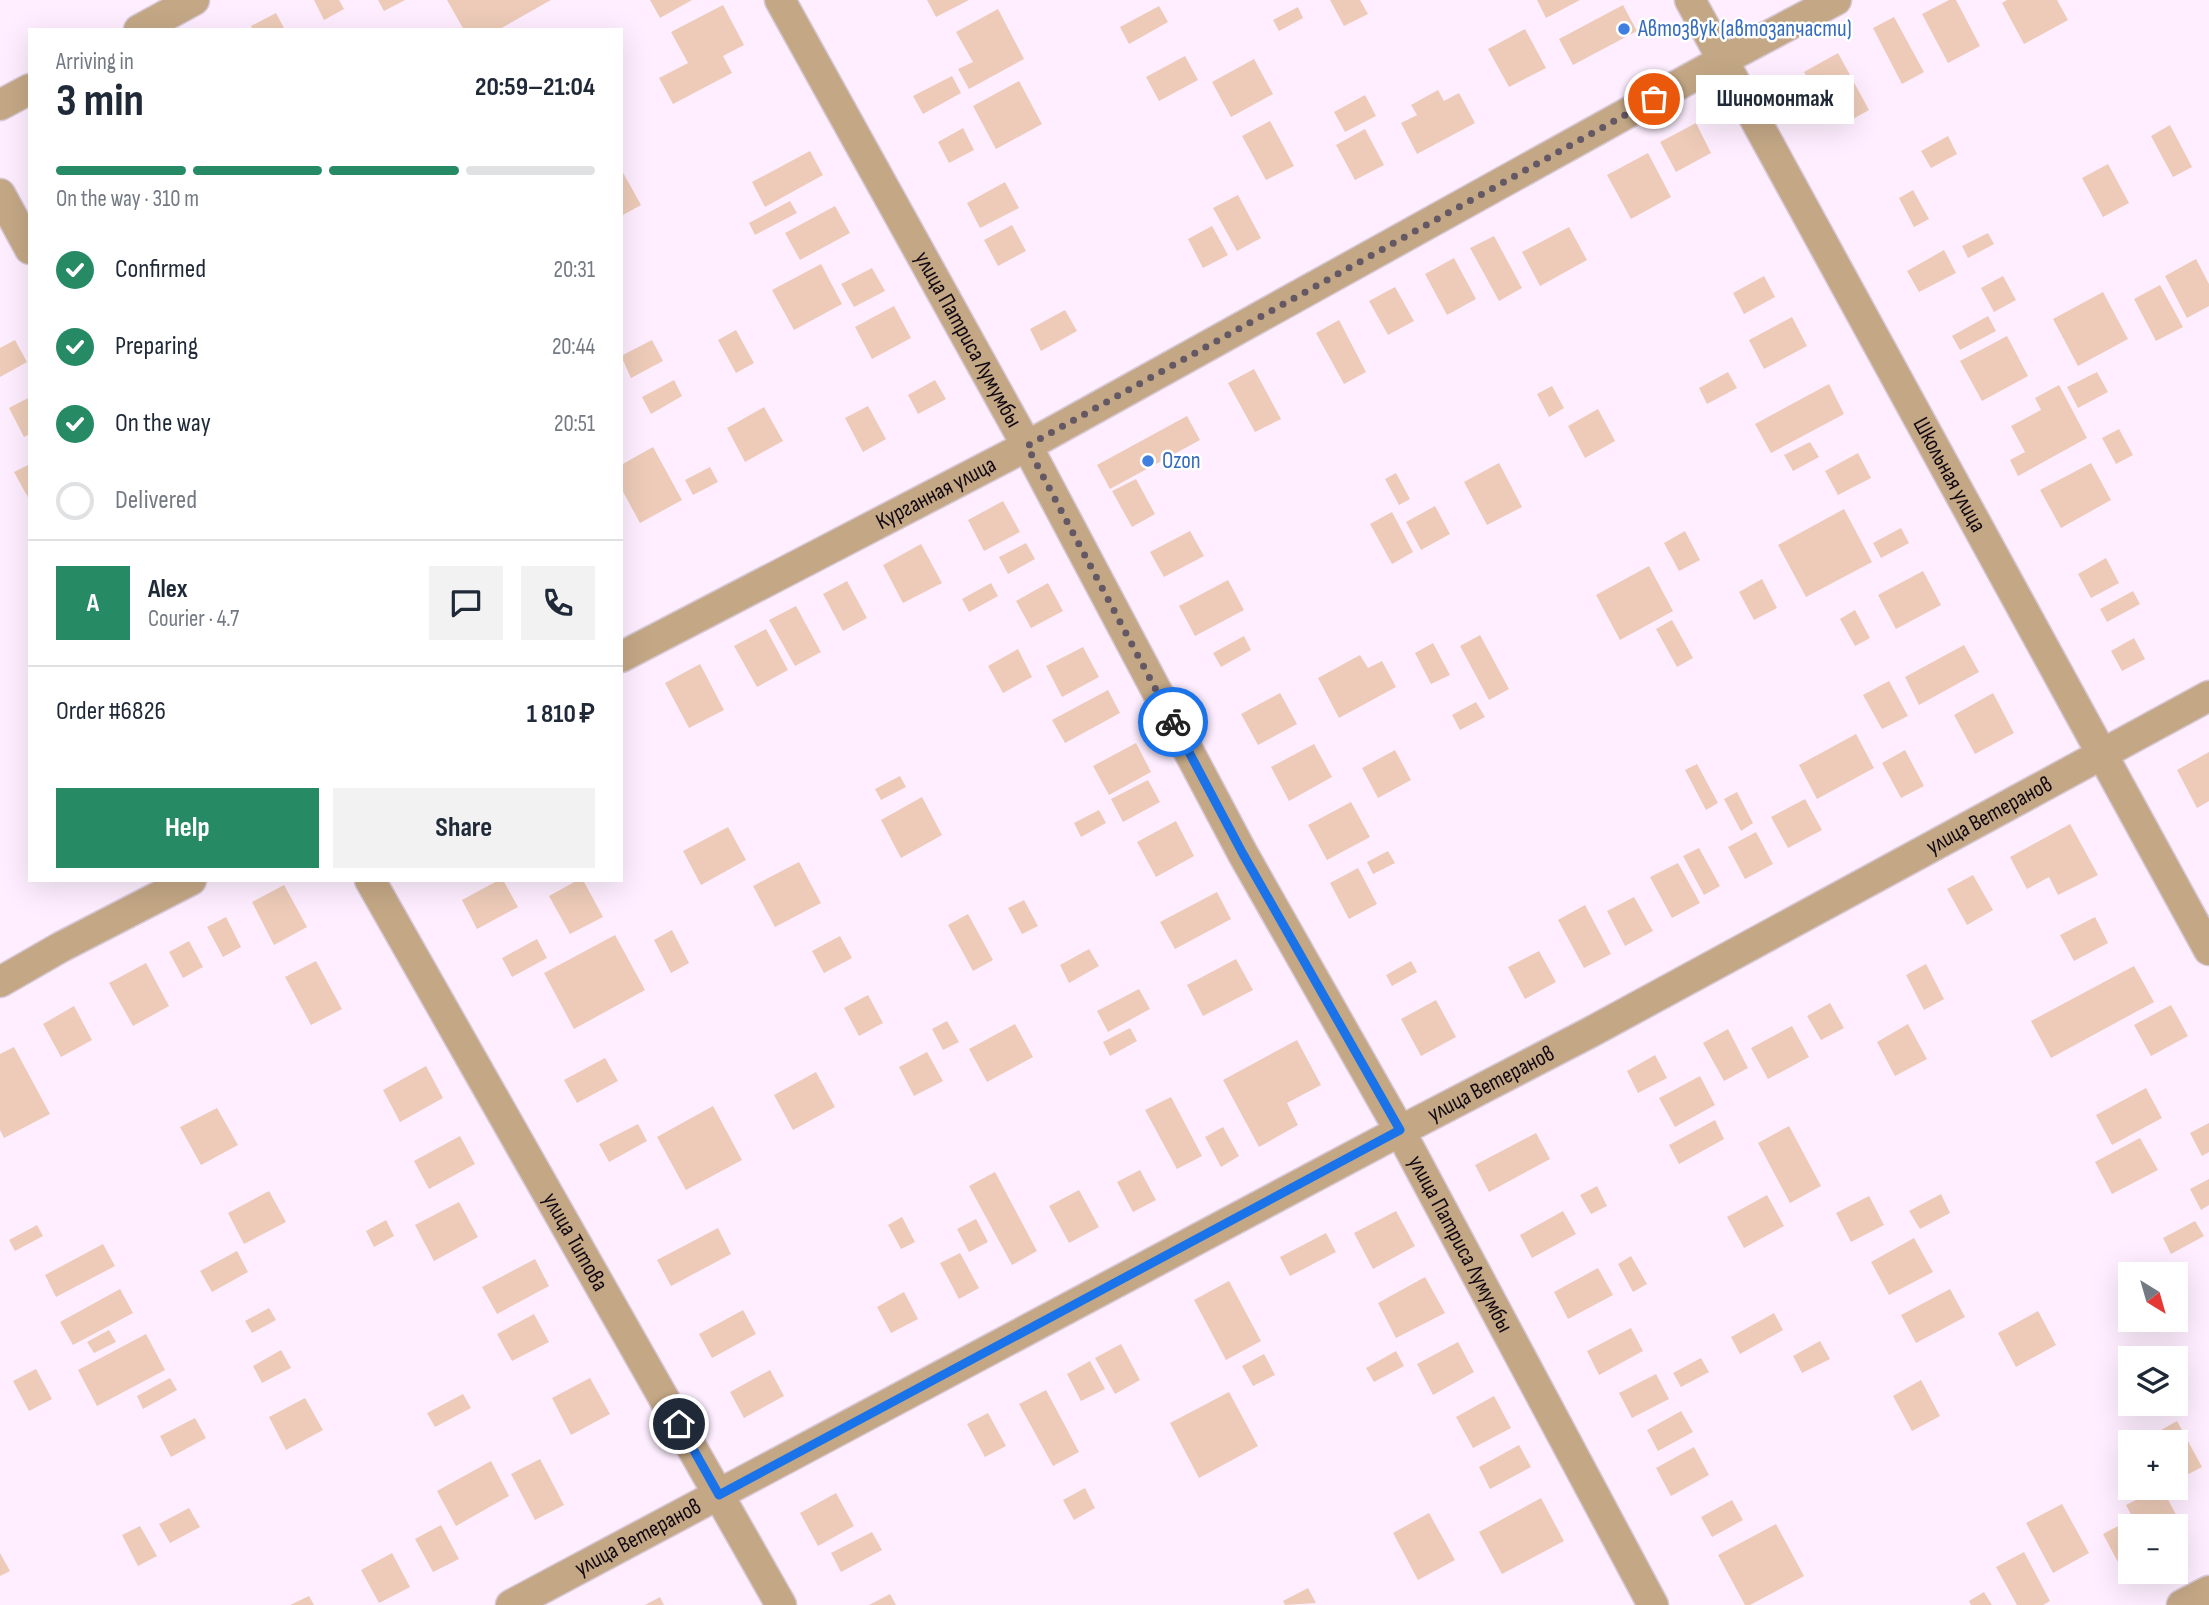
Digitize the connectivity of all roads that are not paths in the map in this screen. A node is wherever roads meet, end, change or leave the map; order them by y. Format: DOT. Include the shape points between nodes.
graph roads {
  1 [pos="194,0"];
  2 [pos="780,0"];
  3 [pos="1690,0"];
  4 [pos="1836,0"];
  5 [pos="143,28"];
  6 [pos="1723,60"];
  7 [pos="28,90"];
  8 [pos="0,105"];
  9 [pos="0,194"];
  10 [pos="28,245"];
  11 [pos="1027,446"];
  12 [pos="623,656"];
  13 [pos="2209,696"];
  14 [pos="2102,755"];
  15 [pos="187,882"];
  16 [pos="371,882"];
  17 [pos="2209,950"];
  18 [pos="0,982"];
  19 [pos="1400,1130"];
  20 [pos="719,1495"];
  21 [pos="2209,1591"];
  22 [pos="511,1605"];
  23 [pos="781,1605"];
  24 [pos="1653,1605"];
  25 [pos="2182,1605"];
  1 -- 5 [label="street"];
  2 -- 11 [label="street, улица Патриса Лумумбы"];
  3 -- 6 [label="street, Школьная улица"];
  4 -- 6 [label="street, Курганная улица"];
  6 -- 11 [label="street, Курганная улица"];
  6 -- 14 [label="street, Школьная улица"];
  7 -- 8 [label="street"];
  9 -- 10 [label="street"];
  11 -- 12 [label="street, Курганная улица"];
  11 -- 19 [label="street, улица Патриса Лумумбы" via="1243,854"];
  13 -- 14 [label="street, улица Ветеранов"];
  14 -- 17 [label="street, Школьная улица"];
  14 -- 19 [label="street, улица Ветеранов"];
  15 -- 18 [label="street"];
  16 -- 20 [label="street, улица Титова"];
  19 -- 20 [label="street, улица Ветеранов"];
  19 -- 24 [label="street, улица Патриса Лумумбы"];
  20 -- 22 [label="street, улица Ветеранов"];
  20 -- 23 [label="street, улица Титова"];
  21 -- 25 [label="street"];
}
